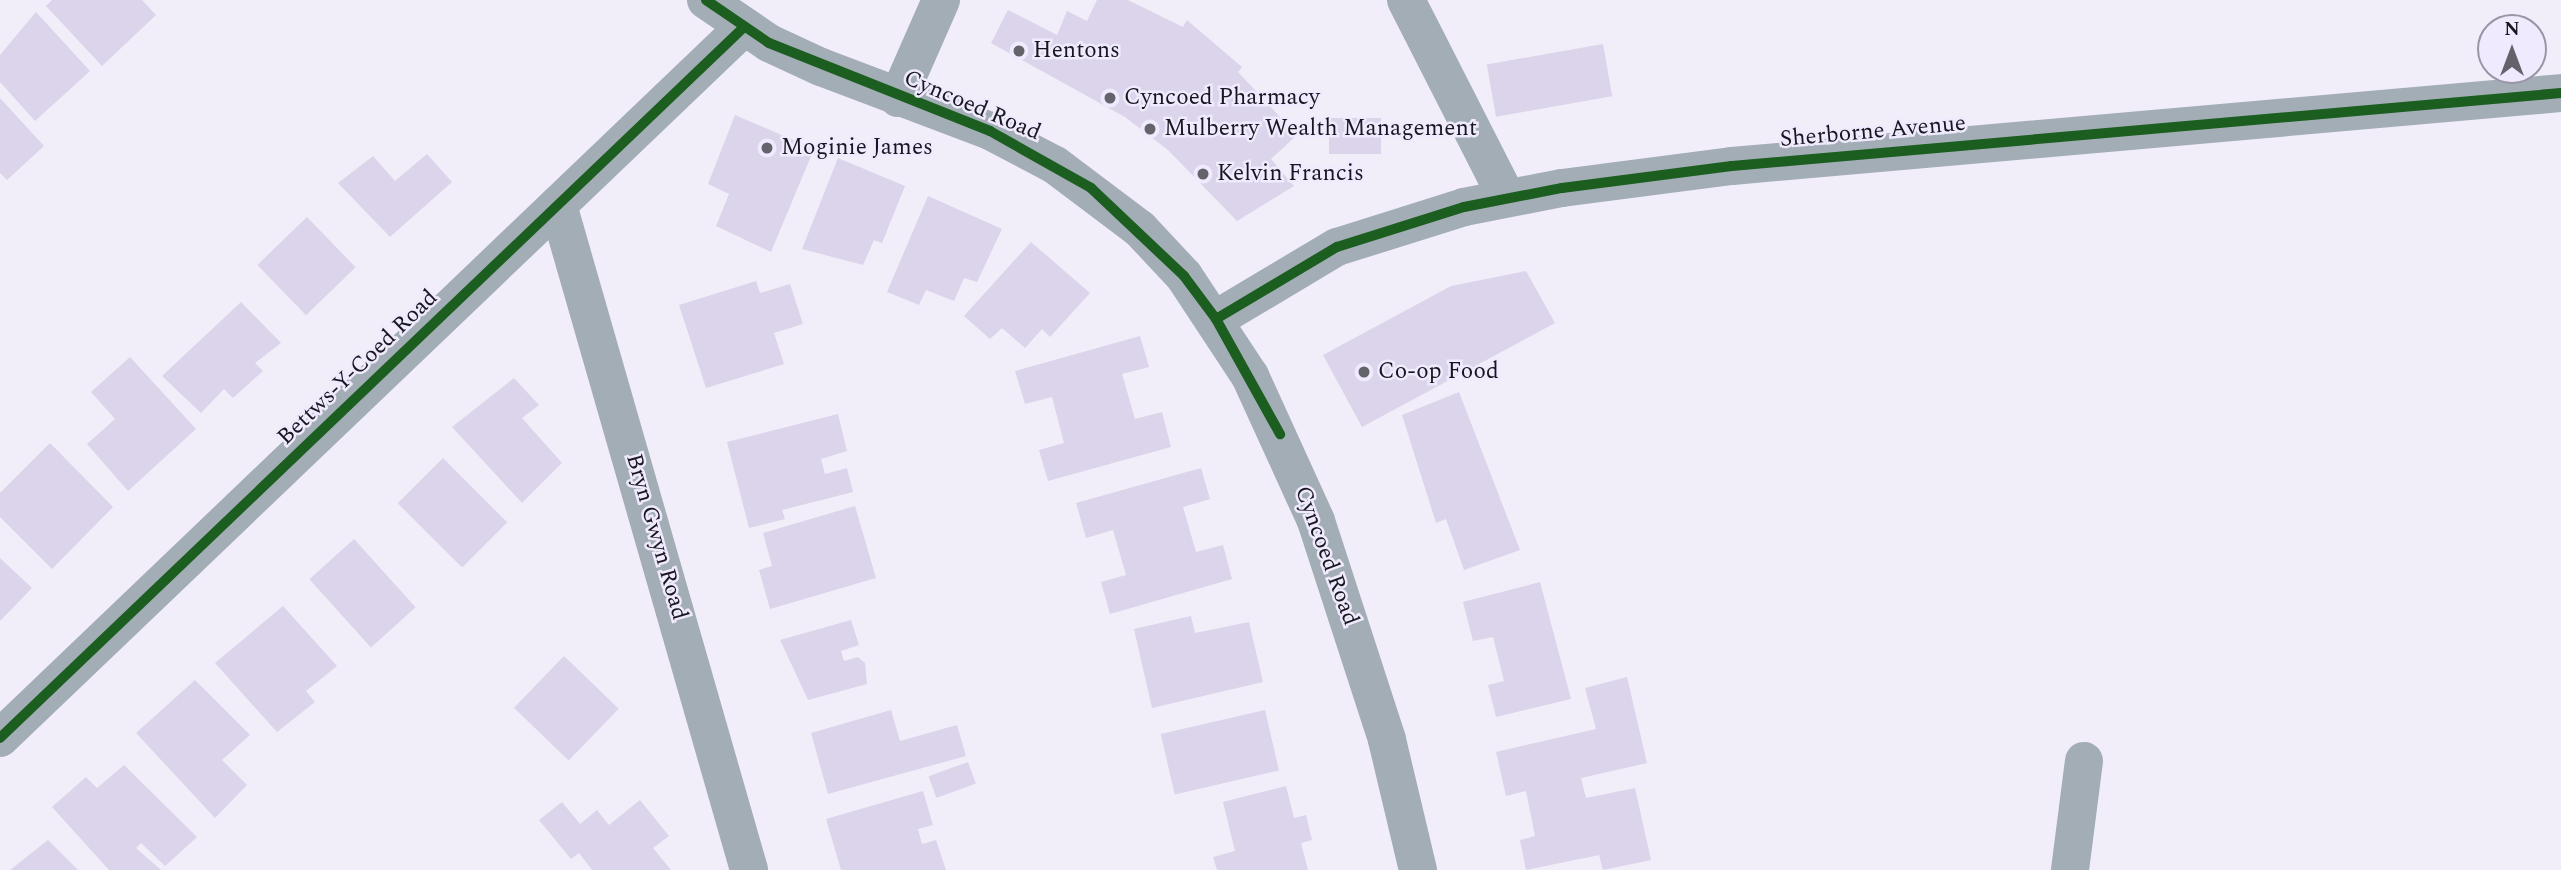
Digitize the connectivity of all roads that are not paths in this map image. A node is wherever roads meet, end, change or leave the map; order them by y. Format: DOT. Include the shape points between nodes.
graph roads {
  1 [pos="706,0"];
  2 [pos="941,0"];
  3 [pos="1406,0"];
  4 [pos="744,27"];
  5 [pos="2561,93"];
  6 [pos="898,98"];
  7 [pos="1507,198"];
  8 [pos="558,205"];
  9 [pos="1216,319"];
  10 [pos="0,738"];
  11 [pos="2084,761"];
  12 [pos="749,870"];
  13 [pos="1418,870"];
  14 [pos="2070,870"];
  1 -- 4 [label="street, Cyncoed Road"];
  2 -- 6 [label="street"];
  3 -- 7 [label="street"];
  4 -- 6 [label="street, Cyncoed Road"];
  4 -- 8 [label="street, Bettws-Y-Coed Road"];
  5 -- 7 [label="street, Sherborne Avenue" via="1732,166"];
  6 -- 9 [label="street, Cyncoed Road" via="990,131 1091,188 1140,229"];
  7 -- 9 [label="street, Sherborne Avenue" via="1337,247"];
  8 -- 10 [label="street, Bettws-Y-Coed Road"];
  8 -- 12 [label="street, Bryn Gwyn Road"];
  9 -- 13 [label="street, Cyncoed Road" via="1280,434 1316,521 1383,728"];
  11 -- 14 [label="street"];
}
